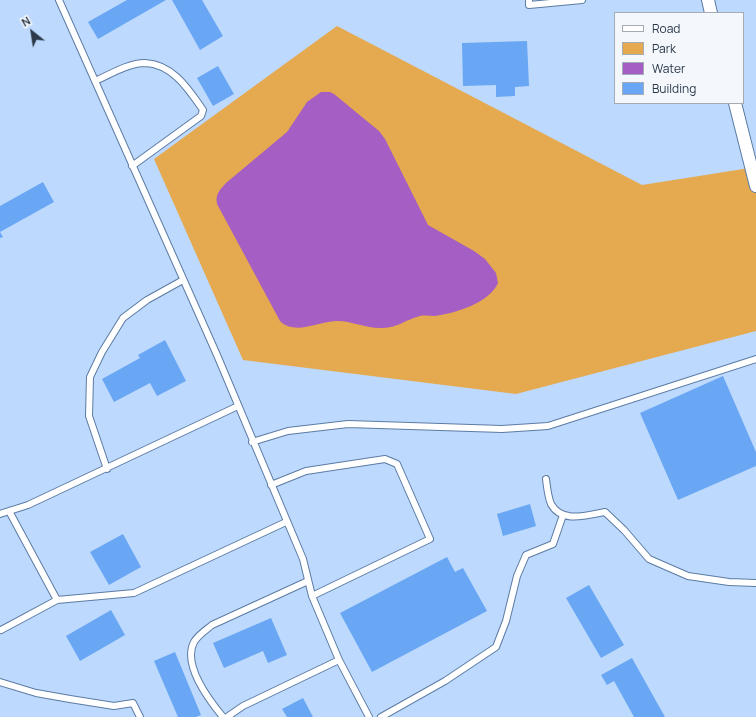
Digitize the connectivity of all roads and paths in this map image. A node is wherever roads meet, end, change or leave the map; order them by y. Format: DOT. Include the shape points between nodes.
graph roads {
  1 [pos="59,0"];
  2 [pos="529,0"];
  3 [pos="582,0"];
  4 [pos="708,0"];
  5 [pos="711,12"];
  6 [pos="95,81"];
  7 [pos="735,104"];
  8 [pos="132,166"];
  9 [pos="756,186"];
  10 [pos="183,280"];
  11 [pos="756,359"];
  12 [pos="238,406"];
  13 [pos="252,442"];
  14 [pos="108,469"];
  15 [pos="546,479"];
  16 [pos="271,486"];
  17 [pos="9,511"];
  18 [pos="0,514"];
  19 [pos="562,515"];
  20 [pos="286,522"];
  21 [pos="308,581"];
  22 [pos="756,583"];
  23 [pos="312,596"];
  24 [pos="57,600"];
  25 [pos="1,630"];
  26 [pos="339,660"];
  27 [pos="0,682"];
  28 [pos="140,717"];
  29 [pos="223,717"];
  30 [pos="227,717"];
  31 [pos="369,717"];
  32 [pos="381,717"];
  1 -- 6 [label="lane"];
  2 -- 3 [label="lane" via="529,5"];
  4 -- 5 [label="street"];
  6 -- 8 [label="lane"];
  6 -- 8 [label="lane" via="127,67 144,63 173,74 184,82 202,110 201,116"];
  7 -- 9 [label="street"];
  8 -- 10 [label="lane"];
  10 -- 12 [label="lane"];
  10 -- 14 [label="lane" via="147,300 123,318 90,377 89,416"];
  11 -- 13 [label="lane" via="548,426 502,429 348,424 288,431"];
  12 -- 13 [label="lane"];
  12 -- 14 [label="lane"];
  13 -- 16 [label="lane"];
  14 -- 17 [label="lane"];
  15 -- 19 [label="lane" via="551,504"];
  16 -- 20 [label="lane"];
  16 -- 23 [label="lane" via="306,471 385,459 396,464 430,539"];
  17 -- 18 [label="lane"];
  17 -- 24 [label="lane"];
  19 -- 22 [label="lane" via="577,517 605,512 649,559 688,576"];
  19 -- 32 [label="lane" via="553,544 526,555 517,576 506,621 496,647 445,681"];
  20 -- 21 [label="lane" via="303,559"];
  20 -- 24 [label="lane" via="134,593"];
  21 -- 23 [label="lane"];
  21 -- 29 [label="lane" via="212,626 194,642 191,651 196,674 205,694"];
  23 -- 26 [label="lane"];
  24 -- 25 [label="lane"];
  26 -- 30 [label="lane" via="243,706"];
  26 -- 31 [label="lane"];
  27 -- 28 [label="lane" via="36,693 114,706 133,703"];
}
